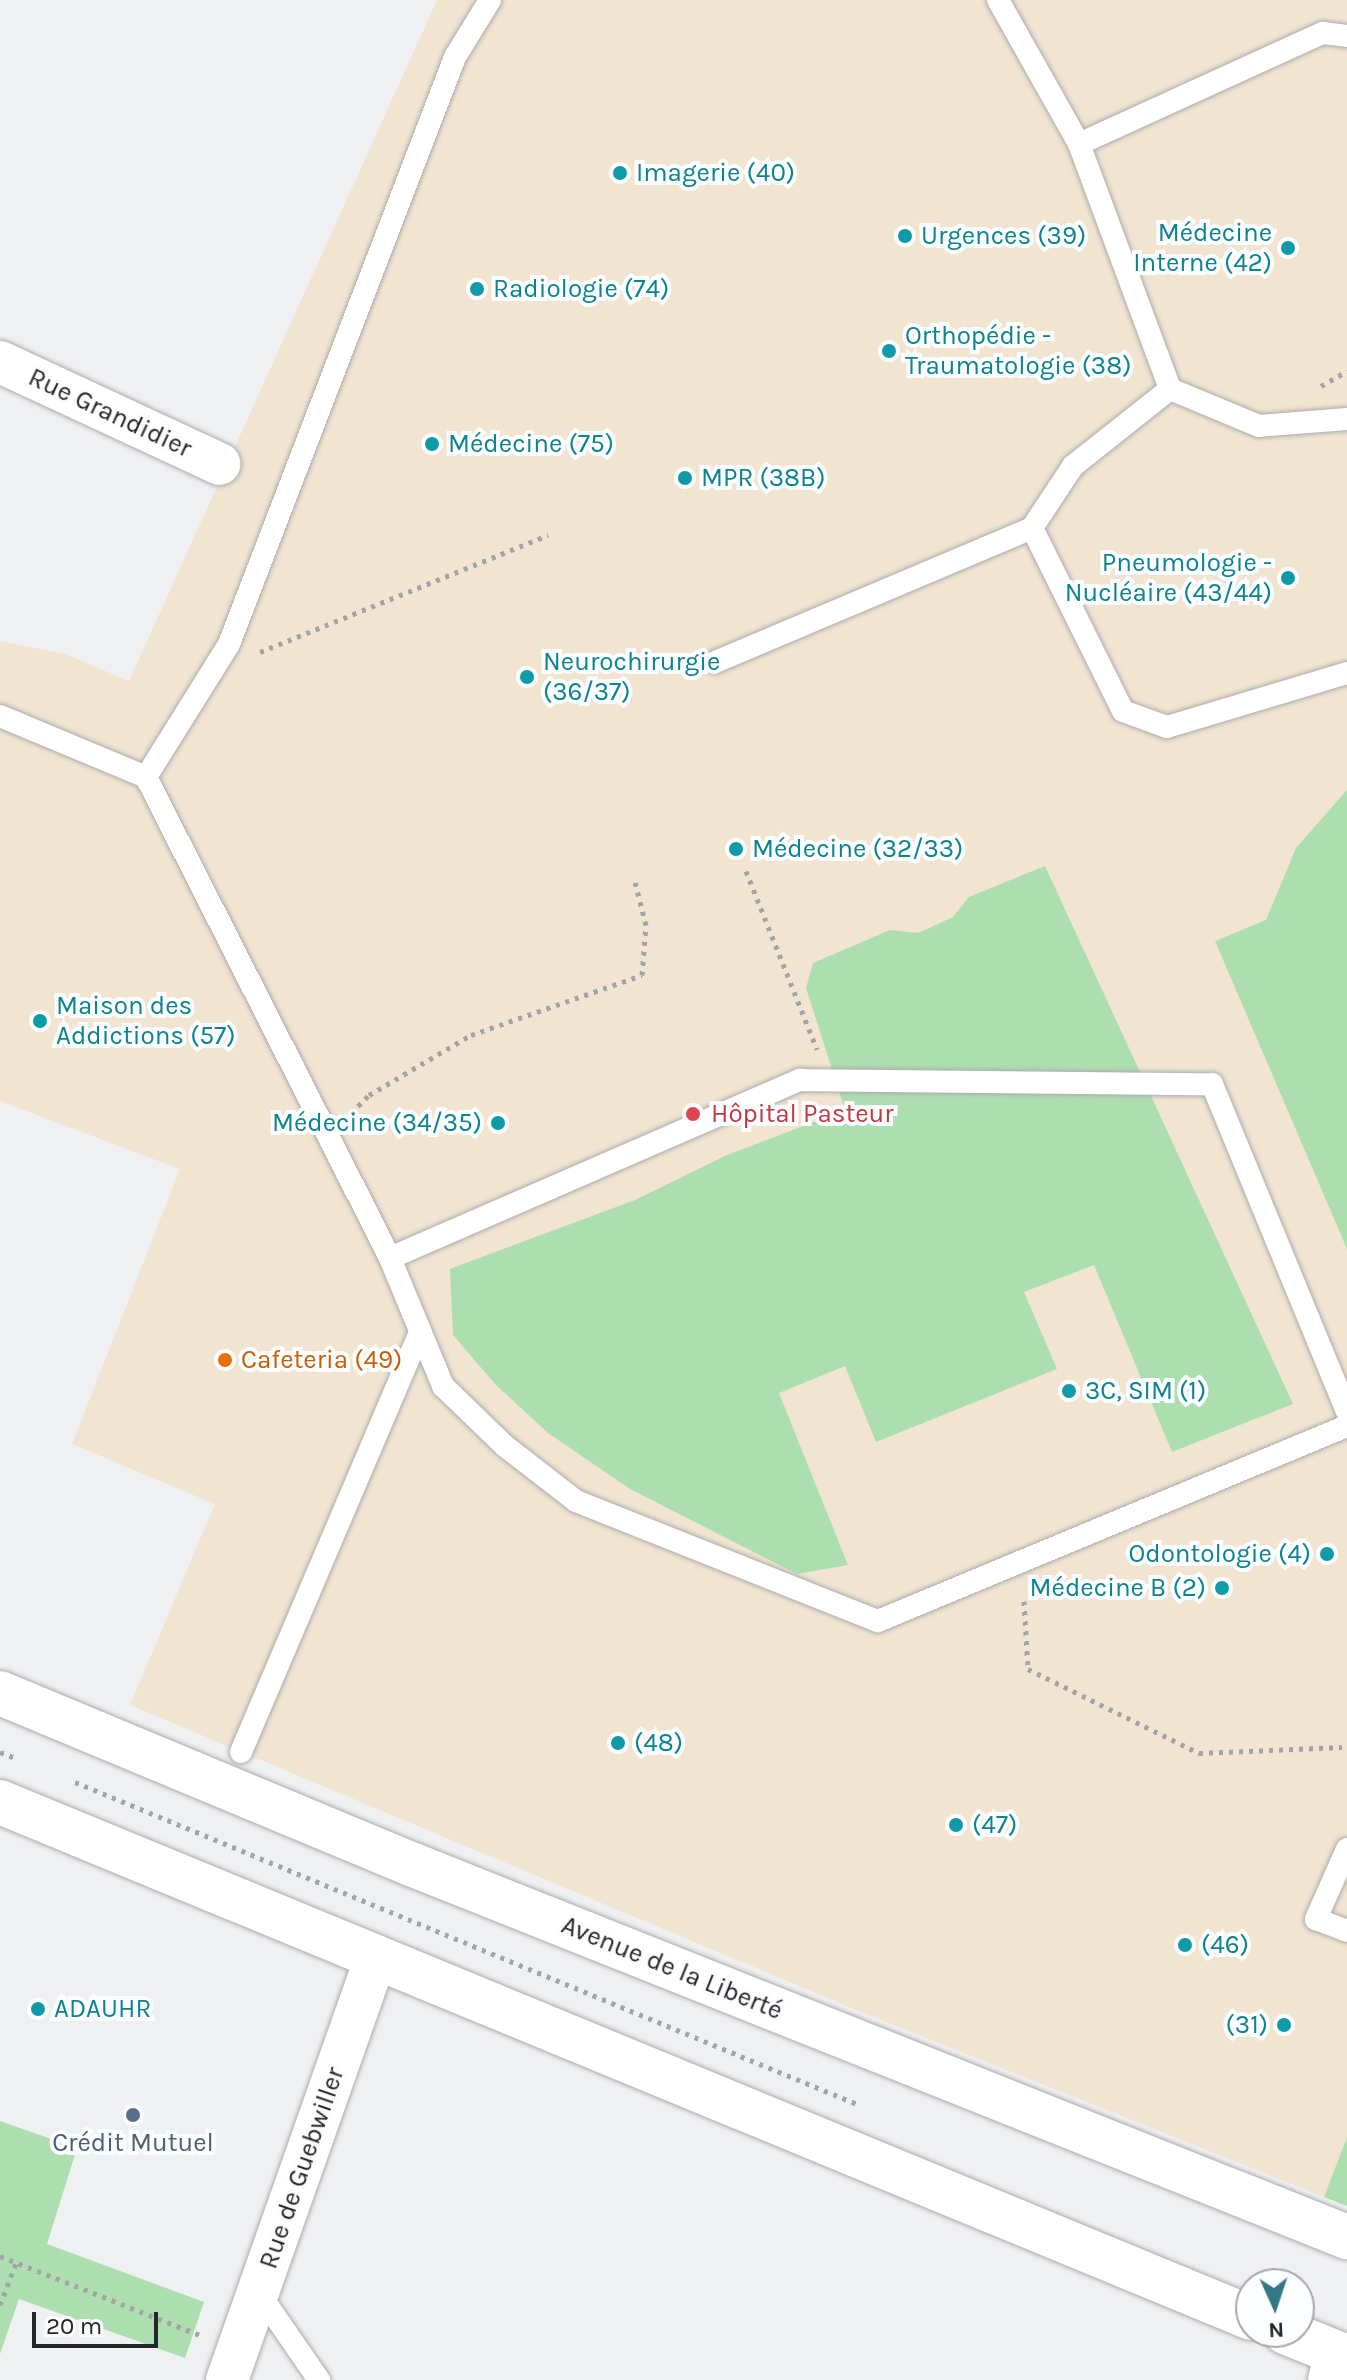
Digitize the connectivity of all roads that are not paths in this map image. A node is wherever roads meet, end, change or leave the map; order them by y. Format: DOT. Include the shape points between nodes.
graph roads {
  1 [pos="490,0"];
  2 [pos="998,0"];
  3 [pos="1347,36"];
  4 [pos="1079,144"];
  5 [pos="0,362"];
  6 [pos="1170,389"];
  7 [pos="1347,419"];
  8 [pos="220,464"];
  9 [pos="1032,528"];
  10 [pos="715,662"];
  11 [pos="1347,673"];
  12 [pos="0,716"];
  13 [pos="146,777"];
  14 [pos="390,1258"];
  15 [pos="420,1332"];
  16 [pos="1347,1411"];
  17 [pos="1347,1426"];
  18 [pos="0,1693"];
  19 [pos="241,1752"];
  20 [pos="0,1802"];
  21 [pos="1347,1849"];
  22 [pos="1347,1931"];
  23 [pos="376,1957"];
  24 [pos="1347,2237"];
  25 [pos="259,2293"];
  26 [pos="1235,2311"];
  27 [pos="1312,2348"];
  28 [pos="1337,2363"];
  29 [pos="233,2365"];
  30 [pos="319,2380"];
  1 -- 13 [label="lane" via="455,57 229,644"];
  2 -- 4 [label="lane"];
  3 -- 4 [label="lane" via="1323,33"];
  4 -- 6 [label="lane"];
  5 -- 8 [label="street, Rue Grandidier"];
  6 -- 7 [label="lane" via="1259,426"];
  6 -- 9 [label="lane" via="1073,466"];
  9 -- 10 [label="lane"];
  9 -- 11 [label="lane" via="1123,711 1167,727"];
  12 -- 13 [label="lane"];
  13 -- 14 [label="lane"];
  14 -- 15 [label="lane"];
  14 -- 16 [label="lane" via="800,1080 1212,1084"];
  15 -- 17 [label="lane" via="443,1386 505,1446 576,1501 878,1621"];
  15 -- 19 [label="lane"];
  18 -- 24 [label="main road, Avenue de la Liberté" via="426,1870"];
  20 -- 23 [label="main road"];
  21 -- 22 [label="lane" via="1316,1919"];
  23 -- 25 [label="street, Rue de Guebwiller"];
  23 -- 26 [label="main road"];
  25 -- 29 [label="street, Rue de Guebwiller"];
  25 -- 30 [label="lane"];
  27 -- 28 [label="main road"];
}
